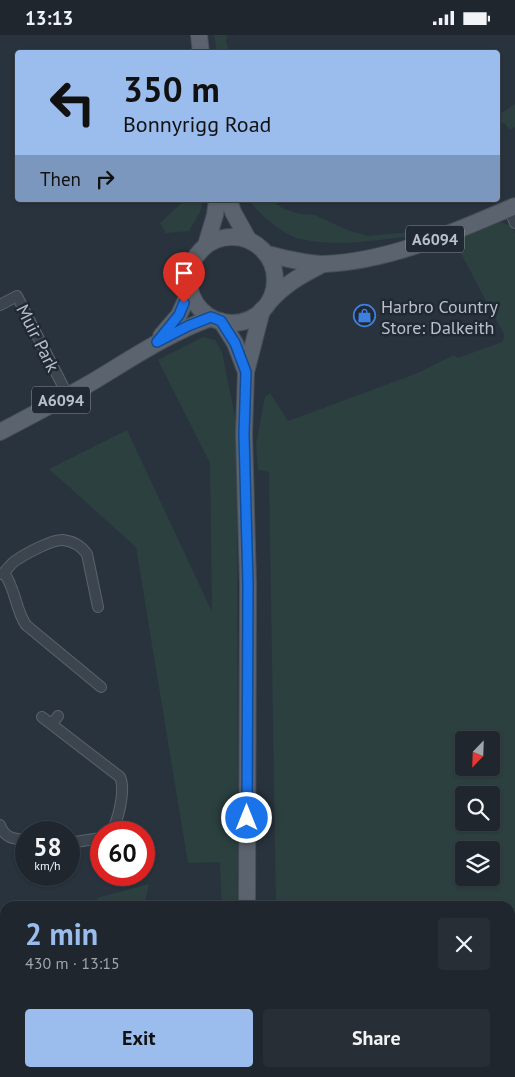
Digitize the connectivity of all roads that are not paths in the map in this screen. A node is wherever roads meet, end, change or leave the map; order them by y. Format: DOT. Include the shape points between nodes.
graph roads {
  1 [pos="198,35"];
  2 [pos="200,50"];
  3 [pos="217,202"];
  4 [pos="230,202"];
  5 [pos="513,213"];
  6 [pos="248,239"];
  7 [pos="206,245"];
  8 [pos="267,254"];
  9 [pos="323,264"];
  10 [pos="190,291"];
  11 [pos="0,305"];
  12 [pos="266,306"];
  13 [pos="216,319"];
  14 [pos="157,342"];
  15 [pos="246,372"];
  16 [pos="68,396"];
  17 [pos="0,432"];
  18 [pos="2,573"];
  19 [pos="98,607"];
  20 [pos="102,687"];
  21 [pos="42,717"];
  22 [pos="117,821"];
  23 [pos="0,825"];
  24 [pos="15,839"];
  25 [pos="247,901"];
  1 -- 2 [label="main road"];
  3 -- 7 [label="main road"];
  4 -- 6 [label="main road"];
  5 -- 9 [label="main road, A6094" via="404,250"];
  6 -- 7 [label="main road" via="233,237"];
  6 -- 8 [label="main road"];
  7 -- 10 [label="main road" via="191,265"];
  8 -- 9 [label="main road, A6094"];
  8 -- 12 [label="main road" via="274,278 273,291"];
  9 -- 12 [label="main road, A6094" via="280,289"];
  10 -- 13 [label="main road" via="198,307"];
  10 -- 14 [label="main road, A6094" via="179,315"];
  11 -- 16 [label="street, Muir Park" via="17,296"];
  12 -- 13 [label="main road" via="249,319"];
  12 -- 15 [label="main road"];
  13 -- 14 [label="main road, A6094" via="188,326"];
  13 -- 15 [label="main road" via="235,343"];
  14 -- 16 [label="main road, A6094"];
  15 -- 25 [label="main road"];
  16 -- 17 [label="main road, A6094"];
  18 -- 19 [label="street" via="18,559 54,542 73,543 87,554"];
  18 -- 20 [label="street" via="10,581 26,625"];
  21 -- 22 [label="street" via="55,720 120,777 123,788"];
  23 -- 24 [label="street" via="4,834"];
}
